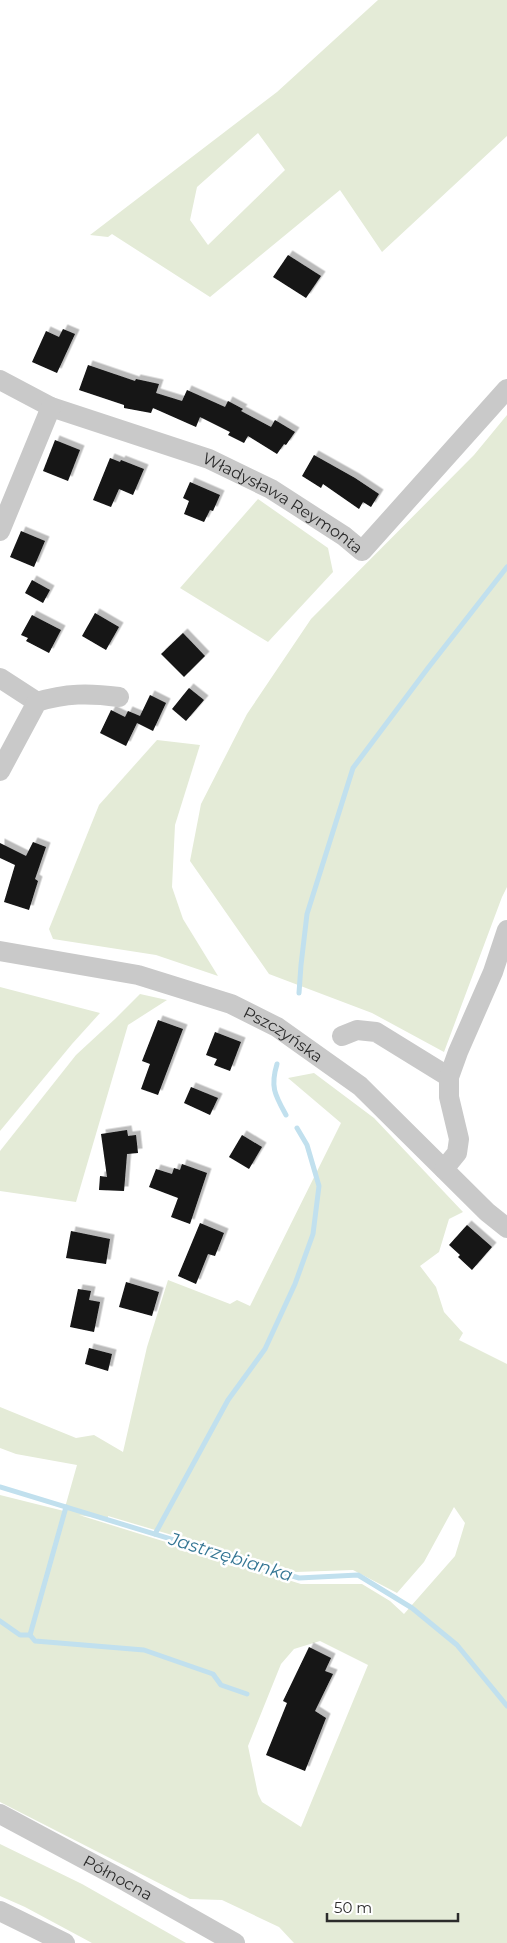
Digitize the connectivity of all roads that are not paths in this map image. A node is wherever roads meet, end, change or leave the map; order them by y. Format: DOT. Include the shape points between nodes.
graph roads {
  1 [pos="0,380"];
  2 [pos="507,389"];
  3 [pos="51,408"];
  4 [pos="0,531"];
  5 [pos="0,678"];
  6 [pos="119,697"];
  7 [pos="37,702"];
  8 [pos="0,771"];
  9 [pos="507,930"];
  10 [pos="0,951"];
  11 [pos="342,1036"];
  12 [pos="449,1077"];
  13 [pos="444,1169"];
  14 [pos="507,1228"];
  15 [pos="0,1814"];
  16 [pos="0,1911"];
  17 [pos="65,1943"];
  18 [pos="235,1943"];
  1 -- 3 [label="street, Władysława Reymonta"];
  2 -- 3 [label="street, Władysława Reymonta" via="362,551 271,489 209,459"];
  3 -- 4 [label="street"];
  5 -- 7 [label="street"];
  6 -- 7 [label="street" via="92,693 58,696"];
  7 -- 8 [label="street"];
  9 -- 12 [label="street"];
  10 -- 13 [label="street, Pszczyńska" via="138,975 231,1004 277,1027 360,1086"];
  11 -- 12 [label="street" via="357,1030 376,1032"];
  12 -- 13 [label="street" via="449,1097 459,1139 457,1153"];
  13 -- 14 [label="street, Pszczyńska"];
  15 -- 18 [label="street, Północna"];
  16 -- 17 [label="street"];
}
